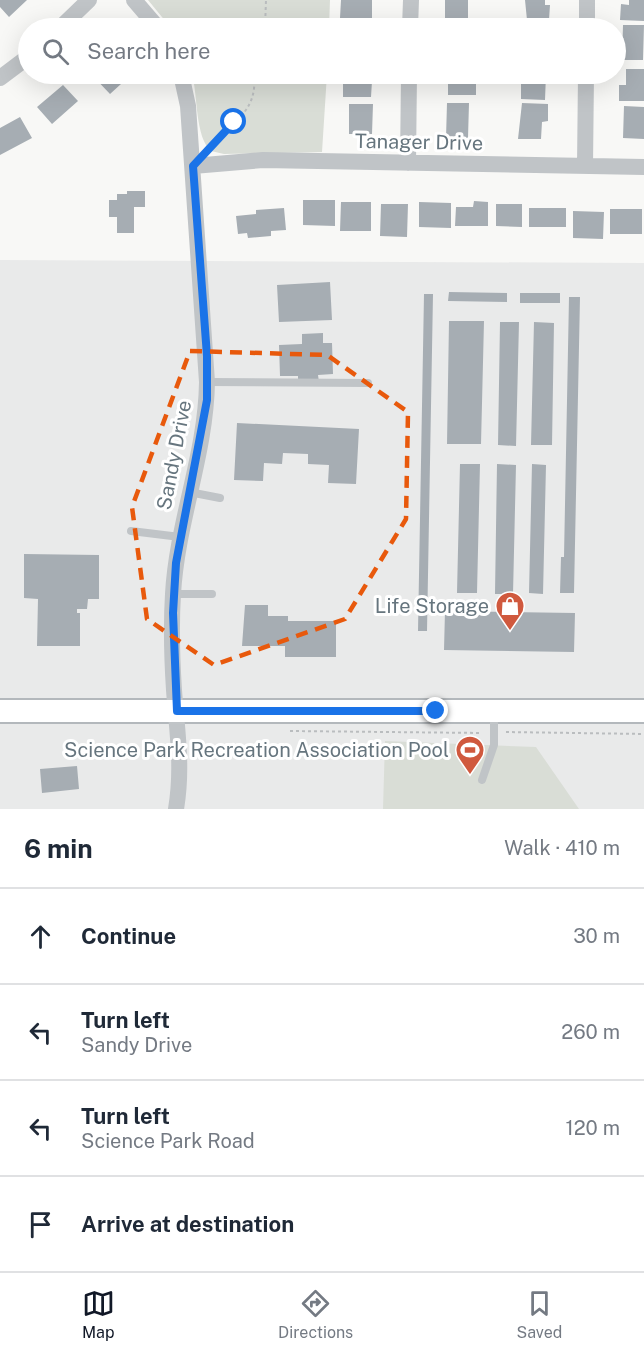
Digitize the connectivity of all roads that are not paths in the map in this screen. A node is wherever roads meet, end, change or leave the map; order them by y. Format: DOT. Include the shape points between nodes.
graph roads {
  1 [pos="89,0"];
  2 [pos="134,0"];
  3 [pos="411,0"];
  4 [pos="587,0"];
  5 [pos="70,18"];
  6 [pos="149,18"];
  7 [pos="410,18"];
  8 [pos="587,18"];
  9 [pos="18,64"];
  10 [pos="0,78"];
  11 [pos="183,84"];
  12 [pos="409,84"];
  13 [pos="586,84"];
  14 [pos="408,163"];
  15 [pos="193,166"];
  16 [pos="585,166"];
  17 [pos="644,167"];
  18 [pos="207,382"];
  19 [pos="368,383"];
  20 [pos="189,492"];
  21 [pos="220,498"];
  22 [pos="131,531"];
  23 [pos="180,537"];
  24 [pos="173,594"];
  25 [pos="212,594"];
  26 [pos="0,711"];
  27 [pos="177,711"];
  28 [pos="644,711"];
  29 [pos="494,722"];
  30 [pos="482,780"];
  31 [pos="176,809"];
  1 -- 5 [label="street"];
  2 -- 6 [label="street"];
  3 -- 7 [label="street"];
  4 -- 8 [label="street"];
  9 -- 10 [label="street"];
  11 -- 15 [label="street, Sandy Drive"];
  12 -- 14 [label="street"];
  13 -- 16 [label="street"];
  14 -- 15 [label="street, Tanager Drive" via="263,160"];
  14 -- 16 [label="street, Tanager Drive"];
  15 -- 18 [label="street, Sandy Drive"];
  16 -- 17 [label="street, Tanager Drive"];
  18 -- 19 [label="lane"];
  18 -- 20 [label="street, Sandy Drive" via="204,423"];
  20 -- 21 [label="lane"];
  20 -- 23 [label="street, Sandy Drive"];
  22 -- 23 [label="lane"];
  23 -- 24 [label="street, Sandy Drive"];
  24 -- 25 [label="lane"];
  24 -- 27 [label="street, Sandy Drive"];
  26 -- 27 [label="main road"];
  27 -- 29 [label="main road"];
  27 -- 31 [label="street, Sandy Drive" via="180,764"];
  28 -- 29 [label="main road"];
  29 -- 30 [label="lane" via="494,745"];
}
